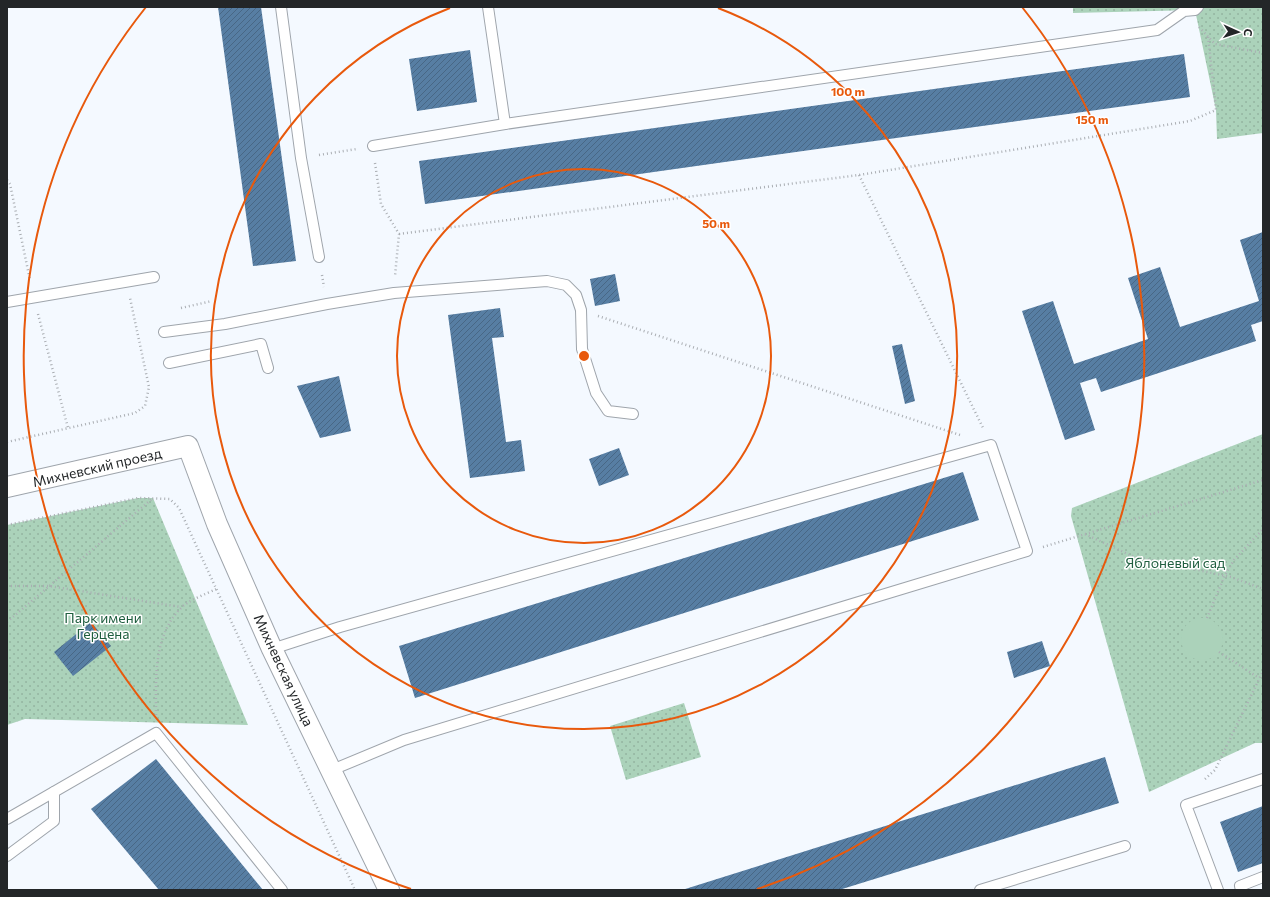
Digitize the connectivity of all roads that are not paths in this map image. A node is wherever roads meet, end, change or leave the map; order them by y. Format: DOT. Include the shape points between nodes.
graph roads {
  1 [pos="281,7"];
  2 [pos="488,7"];
  3 [pos="1198,7"];
  4 [pos="505,124"];
  5 [pos="373,146"];
  6 [pos="319,257"];
  7 [pos="154,277"];
  8 [pos="7,302"];
  9 [pos="164,332"];
  10 [pos="169,363"];
  11 [pos="268,368"];
  12 [pos="633,414"];
  13 [pos="188,446"];
  14 [pos="7,487"];
  15 [pos="272,649"];
  16 [pos="332,770"];
  17 [pos="1263,779"];
  18 [pos="54,792"];
  19 [pos="7,819"];
  20 [pos="1125,846"];
  21 [pos="7,856"];
  22 [pos="1263,877"];
  23 [pos="1237,889"];
  24 [pos="282,890"];
  25 [pos="389,890"];
  26 [pos="980,890"];
  27 [pos="1218,890"];
  1 -- 6 [label="lane" via="301,158"];
  2 -- 4 [label="lane"];
  3 -- 4 [label="lane" via="1195,10 1184,11 1157,30"];
  4 -- 5 [label="lane"];
  7 -- 8 [label="lane"];
  9 -- 12 [label="lane" via="224,324 394,293 547,281 566,285 576,295 581,310 582,349 596,393 608,412"];
  10 -- 11 [label="lane" via="260,344"];
  13 -- 14 [label="street, Михневский проезд"];
  13 -- 15 [label="street, Михневская улица" via="217,524"];
  15 -- 16 [label="street, Михневская улица"];
  15 -- 16 [label="lane" via="347,625 991,445 1027,552 404,740"];
  16 -- 25 [label="street, Михневская улица"];
  17 -- 27 [label="lane" via="1186,805"];
  18 -- 19 [label="lane"];
  18 -- 21 [label="lane" via="54,821"];
  18 -- 24 [label="lane" via="156,733"];
  20 -- 26 [label="lane"];
  22 -- 23 [label="lane"];
}
